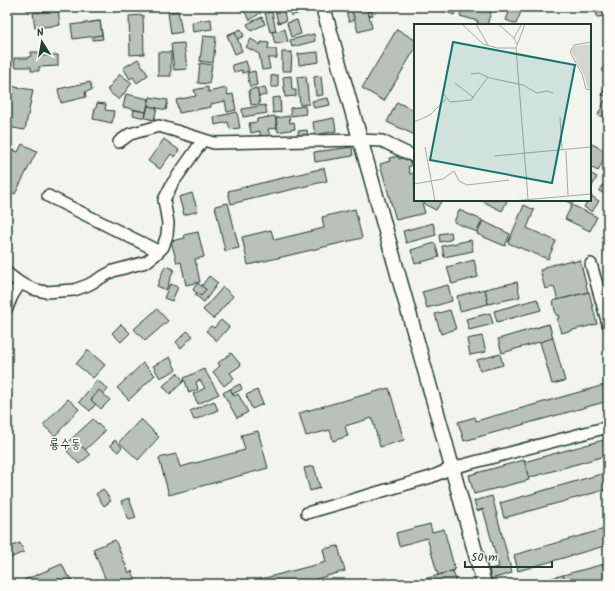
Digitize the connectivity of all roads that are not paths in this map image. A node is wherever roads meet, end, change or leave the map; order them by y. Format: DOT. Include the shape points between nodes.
graph roads {
  1 [pos="322,7"];
  2 [pos="203,140"];
  3 [pos="360,140"];
  4 [pos="119,142"];
  5 [pos="414,157"];
  6 [pos="48,196"];
  7 [pos="158,251"];
  8 [pos="591,264"];
  9 [pos="7,273"];
  10 [pos="20,283"];
  11 [pos="7,308"];
  12 [pos="608,324"];
  13 [pos="608,427"];
  14 [pos="452,468"];
  15 [pos="307,513"];
  16 [pos="484,584"];
  1 -- 3 [label="main road"];
  2 -- 3 [label="street" via="214,143"];
  2 -- 4 [label="street" via="159,126 130,134"];
  2 -- 7 [label="street" via="172,184 164,200 168,223 167,235 163,247"];
  3 -- 5 [label="street" via="382,141"];
  3 -- 14 [label="main road"];
  6 -- 7 [label="street"];
  7 -- 10 [label="street" via="146,262 113,271 74,290 46,292"];
  8 -- 12 [label="street"];
  9 -- 10 [label="street"];
  10 -- 11 [label="street"];
  13 -- 14 [label="street"];
  14 -- 15 [label="street" via="431,477"];
  14 -- 16 [label="main road"];
}
